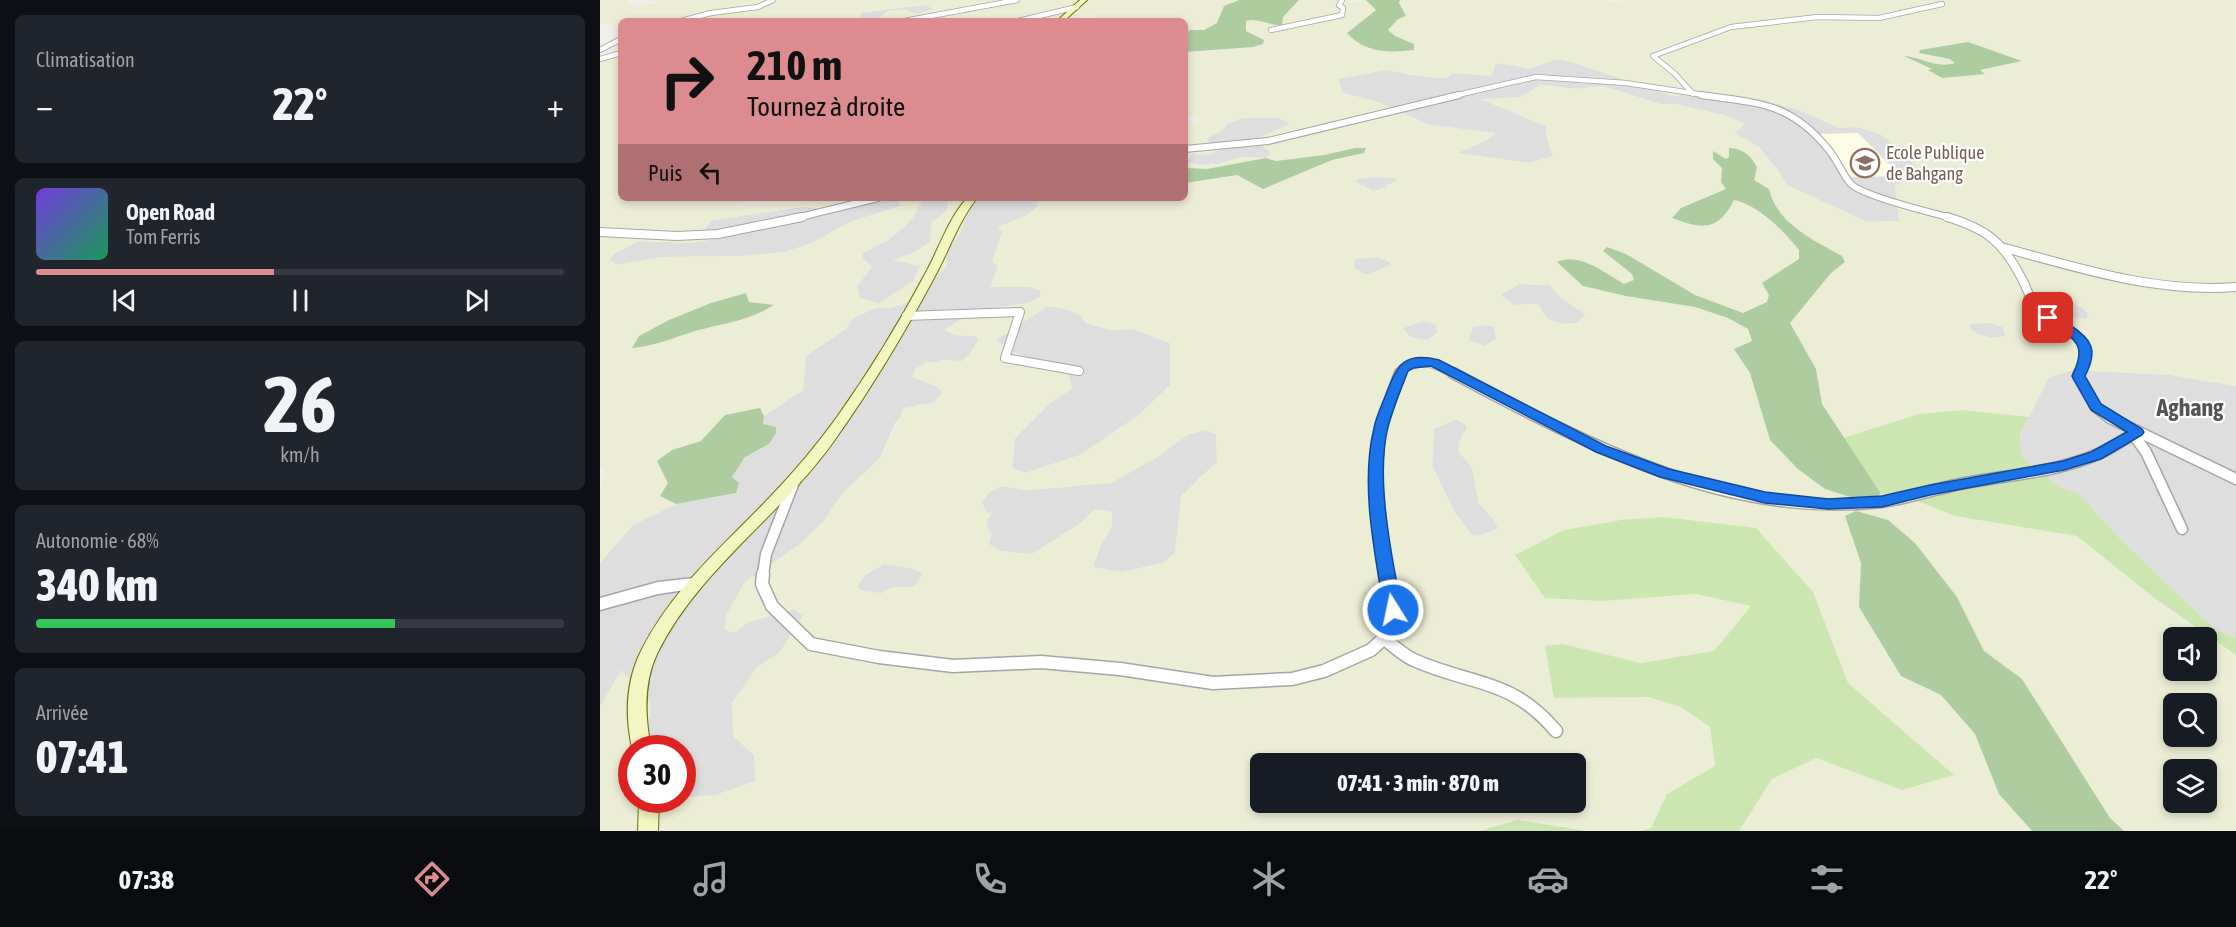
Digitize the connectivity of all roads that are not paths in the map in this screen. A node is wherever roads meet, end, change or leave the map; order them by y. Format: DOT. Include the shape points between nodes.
graph roads {
  1 [pos="773,0"];
  2 [pos="1017,0"];
  3 [pos="1084,0"];
  4 [pos="1342,0"];
  5 [pos="1942,4"];
  6 [pos="1077,7"];
  7 [pos="691,18"];
  8 [pos="920,18"];
  9 [pos="1031,18"];
  10 [pos="1064,18"];
  11 [pos="1271,30"];
  12 [pos="618,41"];
  13 [pos="600,50"];
  14 [pos="618,54"];
  15 [pos="600,59"];
  16 [pos="1692,94"];
  17 [pos="1188,148"];
  18 [pos="866,201"];
  19 [pos="970,201"];
  20 [pos="600,232"];
  21 [pos="2005,248"];
  22 [pos="2236,287"];
  23 [pos="906,316"];
  24 [pos="1079,371"];
  25 [pos="2135,433"];
  26 [pos="2236,479"];
  27 [pos="794,481"];
  28 [pos="2182,529"];
  29 [pos="694,584"];
  30 [pos="600,604"];
  31 [pos="1384,638"];
  32 [pos="1556,731"];
  33 [pos="639,735"];
  34 [pos="649,813"];
  35 [pos="648,831"];
  1 -- 7 [label="street" via="758,7"];
  2 -- 8 [label="street"];
  3 -- 6 [label="main road"];
  4 -- 11 [label="street" via="1342,15"];
  5 -- 16 [label="street" via="1879,18 1818,17 1731,27 1652,57 1689,87"];
  6 -- 9 [label="street"];
  6 -- 10 [label="main road"];
  12 -- 13 [label="street"];
  14 -- 15 [label="street"];
  16 -- 17 [label="street" via="1626,83 1536,77 1268,141"];
  16 -- 21 [label="street" via="1768,105 1789,113 1811,129 1852,185 1971,224"];
  18 -- 20 [label="street" via="718,234"];
  19 -- 23 [label="main road"];
  21 -- 22 [label="street" via="2161,286"];
  21 -- 25 [label="street" via="2036,306 2078,336 2086,347 2086,361 2078,376 2096,407"];
  23 -- 24 [label="street" via="1020,312 1005,358"];
  23 -- 27 [label="main road" via="848,413"];
  25 -- 26 [label="street"];
  25 -- 28 [label="street"];
  25 -- 31 [label="street" via="2096,455 2064,465 1882,502 1828,504 1765,498 1647,468 1601,449 1434,363 1416,362 1402,369 1380,429 1376,479 1393,610"];
  27 -- 29 [label="main road"];
  27 -- 31 [label="street" via="766,554 762,584 772,606 811,644 953,666 1041,662 1213,683 1292,679 1354,658"];
  29 -- 30 [label="street" via="646,589"];
  29 -- 33 [label="main road" via="648,655 636,691"];
  31 -- 32 [label="street" via="1412,659 1493,683 1520,697 1546,717"];
  34 -- 35 [label="main road"];
}
